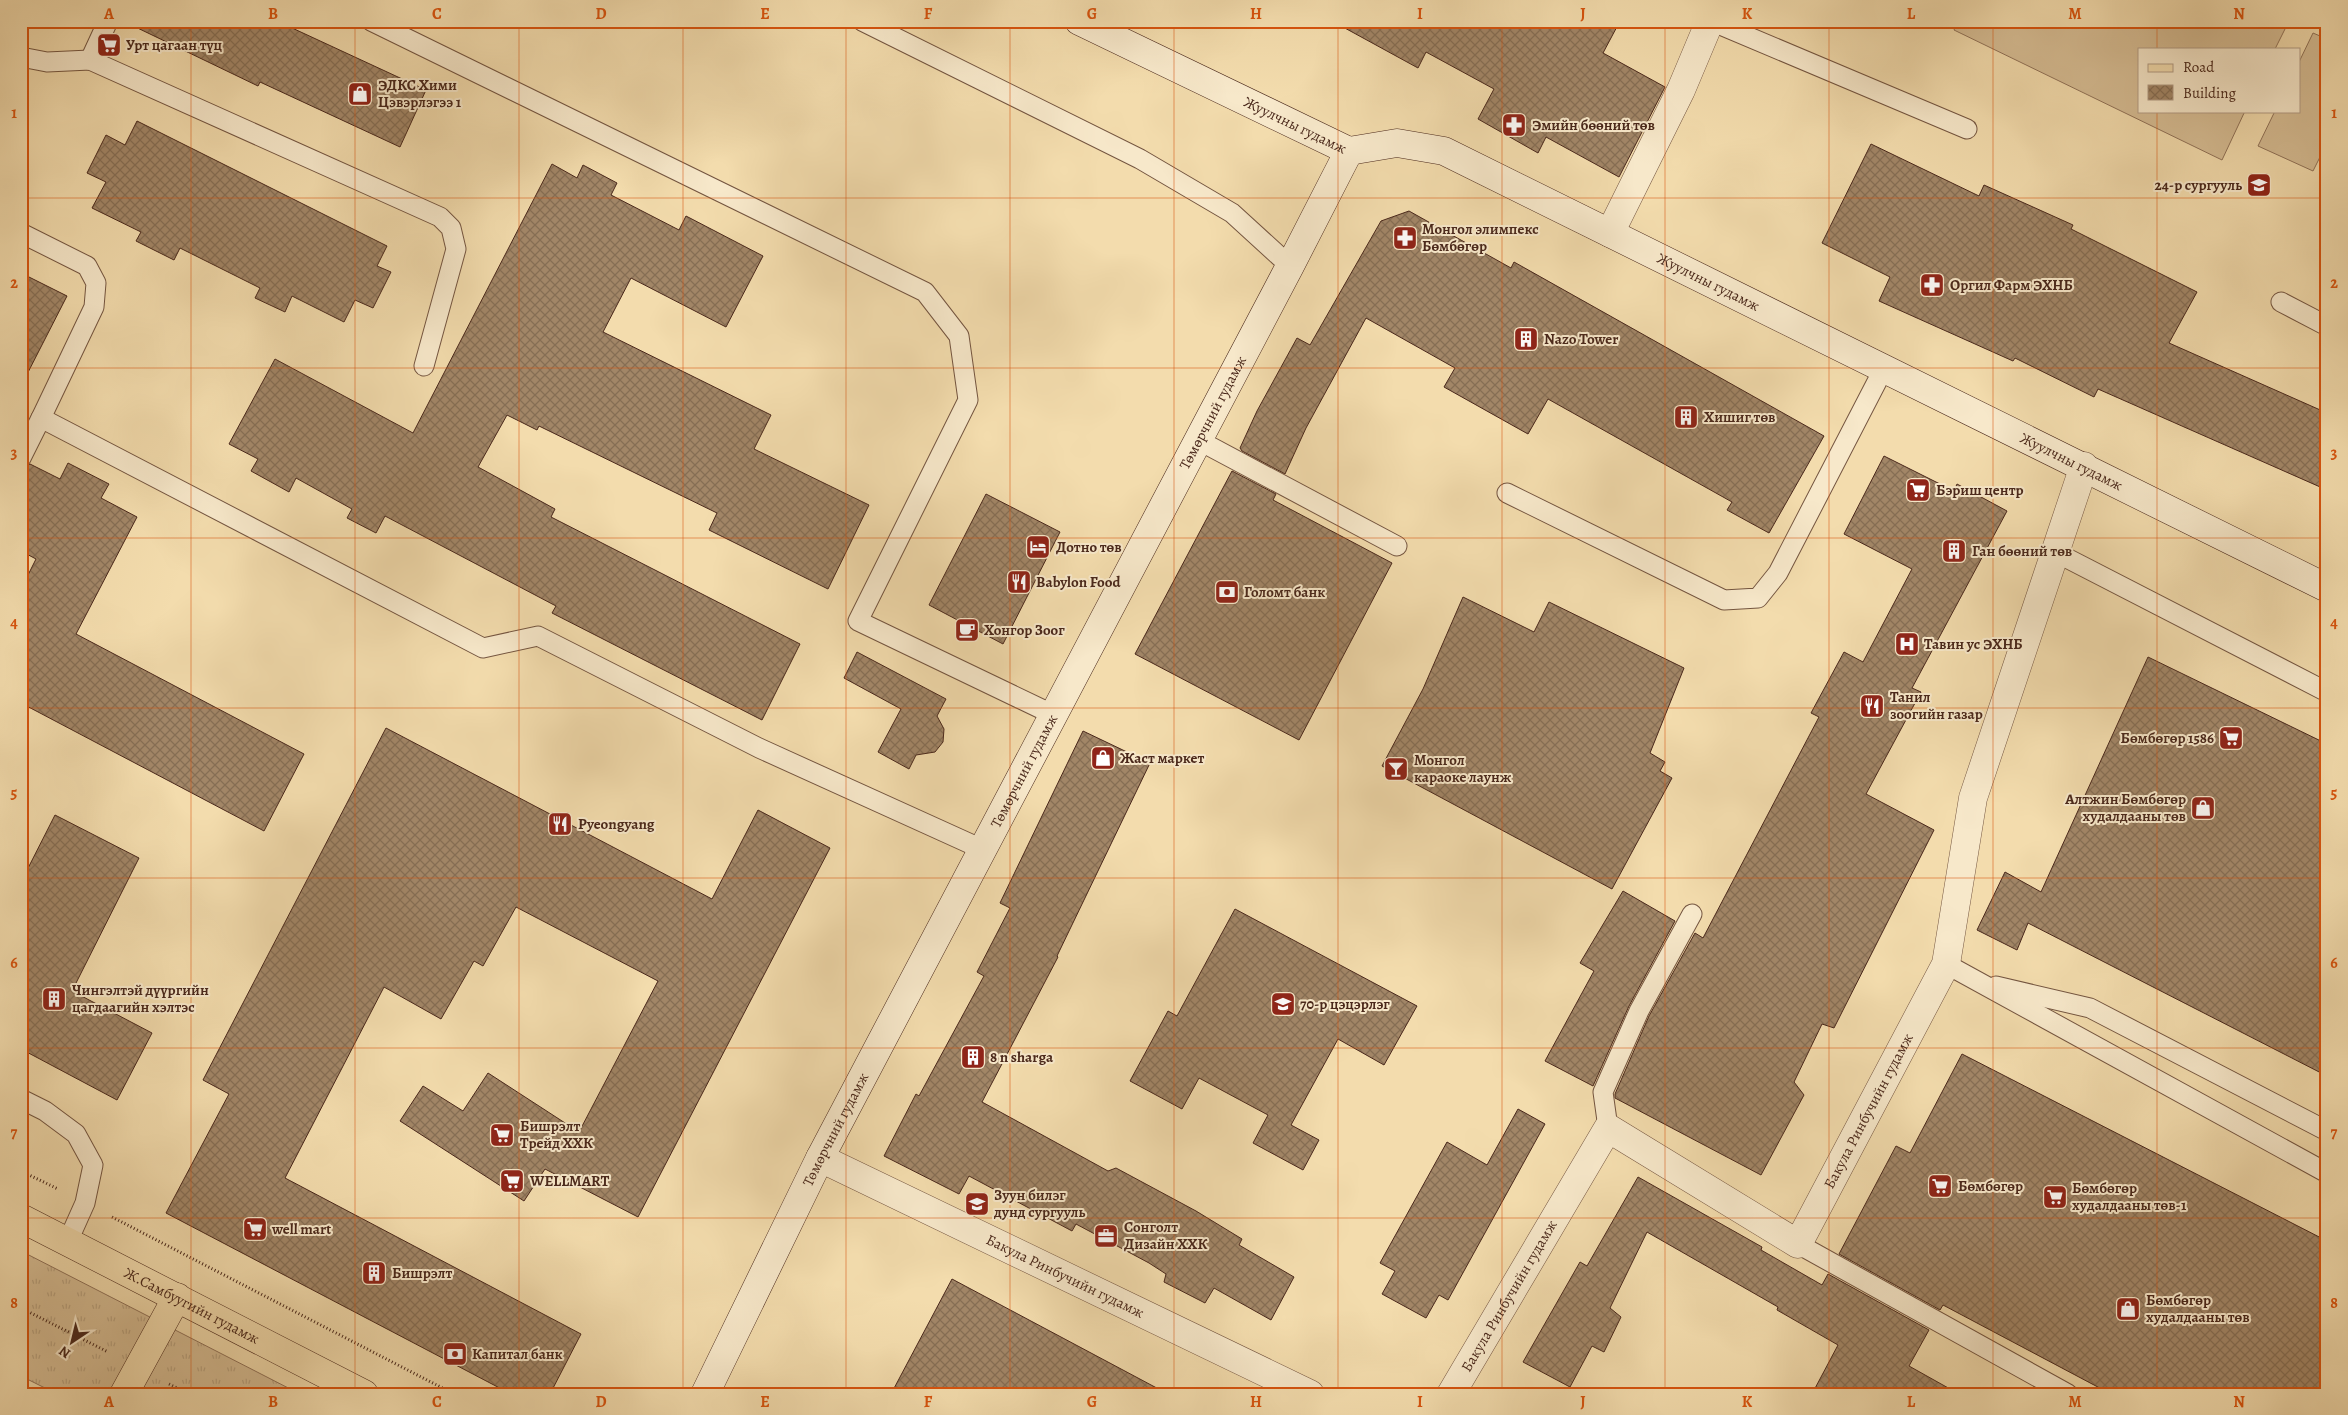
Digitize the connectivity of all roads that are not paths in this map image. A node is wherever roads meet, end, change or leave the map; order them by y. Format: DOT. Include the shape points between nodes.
graph roads {
  1 [pos="108,21"];
  2 [pos="371,21"];
  3 [pos="862,21"];
  4 [pos="1079,21"];
  5 [pos="1711,21"];
  6 [pos="21,57"];
  7 [pos="90,60"];
  8 [pos="1967,129"];
  9 [pos="1349,150"];
  10 [pos="21,233"];
  11 [pos="1610,233"];
  12 [pos="1290,266"];
  13 [pos="2281,302"];
  14 [pos="2327,326"];
  15 [pos="424,366"];
  16 [pos="1884,368"];
  17 [pos="41,418"];
  18 [pos="1198,440"];
  19 [pos="21,458"];
  20 [pos="2084,466"];
  21 [pos="1507,493"];
  22 [pos="1397,546"];
  23 [pos="2055,552"];
  24 [pos="2327,588"];
  25 [pos="2327,692"];
  26 [pos="1054,715"];
  27 [pos="984,850"];
  28 [pos="1692,914"];
  29 [pos="1946,964"];
  30 [pos="1973,980"];
  31 [pos="21,1099"];
  32 [pos="1608,1128"];
  33 [pos="2327,1131"];
  34 [pos="820,1158"];
  35 [pos="2327,1173"];
  36 [pos="21,1218"];
  37 [pos="68,1241"];
  38 [pos="1798,1244"];
  39 [pos="177,1297"];
  40 [pos="124,1394"];
  41 [pos="364,1394"];
  42 [pos="705,1394"];
  43 [pos="1310,1394"];
  44 [pos="1451,1394"];
  45 [pos="2068,1394"];
  1 -- 7 [label="lane"];
  2 -- 26 [label="lane" via="925,292 959,336 968,400 858,621"];
  3 -- 12 [label="lane" via="1140,160 1232,213"];
  4 -- 9 [label="main road, Жуулчны гудамж"];
  5 -- 8 [label="lane"];
  5 -- 11 [label="main road"];
  6 -- 7 [label="lane" via="47,62"];
  7 -- 15 [label="lane" via="440,217 451,228 456,250"];
  9 -- 11 [label="main road, Жуулчны гудамж" via="1397,143 1444,151"];
  9 -- 12 [label="main road, Төмөрчний гудамж"];
  10 -- 17 [label="lane" via="87,266 96,283 94,306"];
  11 -- 16 [label="main road, Жуулчны гудамж"];
  12 -- 18 [label="main road, Төмөрчний гудамж"];
  13 -- 14 [label="lane"];
  16 -- 20 [label="main road, Жуулчны гудамж"];
  16 -- 21 [label="lane" via="1778,573 1758,598 1724,600"];
  17 -- 19 [label="lane"];
  17 -- 27 [label="lane" via="483,648 538,636 759,748"];
  18 -- 22 [label="lane"];
  18 -- 26 [label="main road, Төмөрчний гудамж"];
  20 -- 23 [label="main road, Бакула Ринбучийн гудамж"];
  20 -- 24 [label="main road, Жуулчны гудамж"];
  23 -- 25 [label="lane"];
  23 -- 29 [label="main road, Бакула Ринбучийн гудамж" via="1973,798"];
  26 -- 27 [label="main road, Төмөрчний гудамж"];
  27 -- 34 [label="main road, Төмөрчний гудамж"];
  28 -- 32 [label="lane" via="1639,1011 1603,1092"];
  29 -- 30 [label="lane"];
  29 -- 38 [label="main road, Бакула Ринбучийн гудамж"];
  30 -- 33 [label="lane" via="2090,1008"];
  30 -- 35 [label="lane"];
  31 -- 37 [label="lane" via="45,1111 76,1134 93,1165 85,1203"];
  32 -- 38 [label="main road"];
  32 -- 44 [label="main road, Бакула Ринбучийн гудамж"];
  34 -- 42 [label="main road, Төмөрчний гудамж"];
  34 -- 43 [label="main road, Бакула Ринбучийн гудамж"];
  36 -- 37 [label="main road, Ж.Самбуугийн гудамж"];
  37 -- 39 [label="main road, Ж.Самбуугийн гудамж"];
  38 -- 45 [label="lane"];
  39 -- 40 [label="main road"];
  39 -- 41 [label="main road, Ж.Самбуугийн гудамж"];
}
